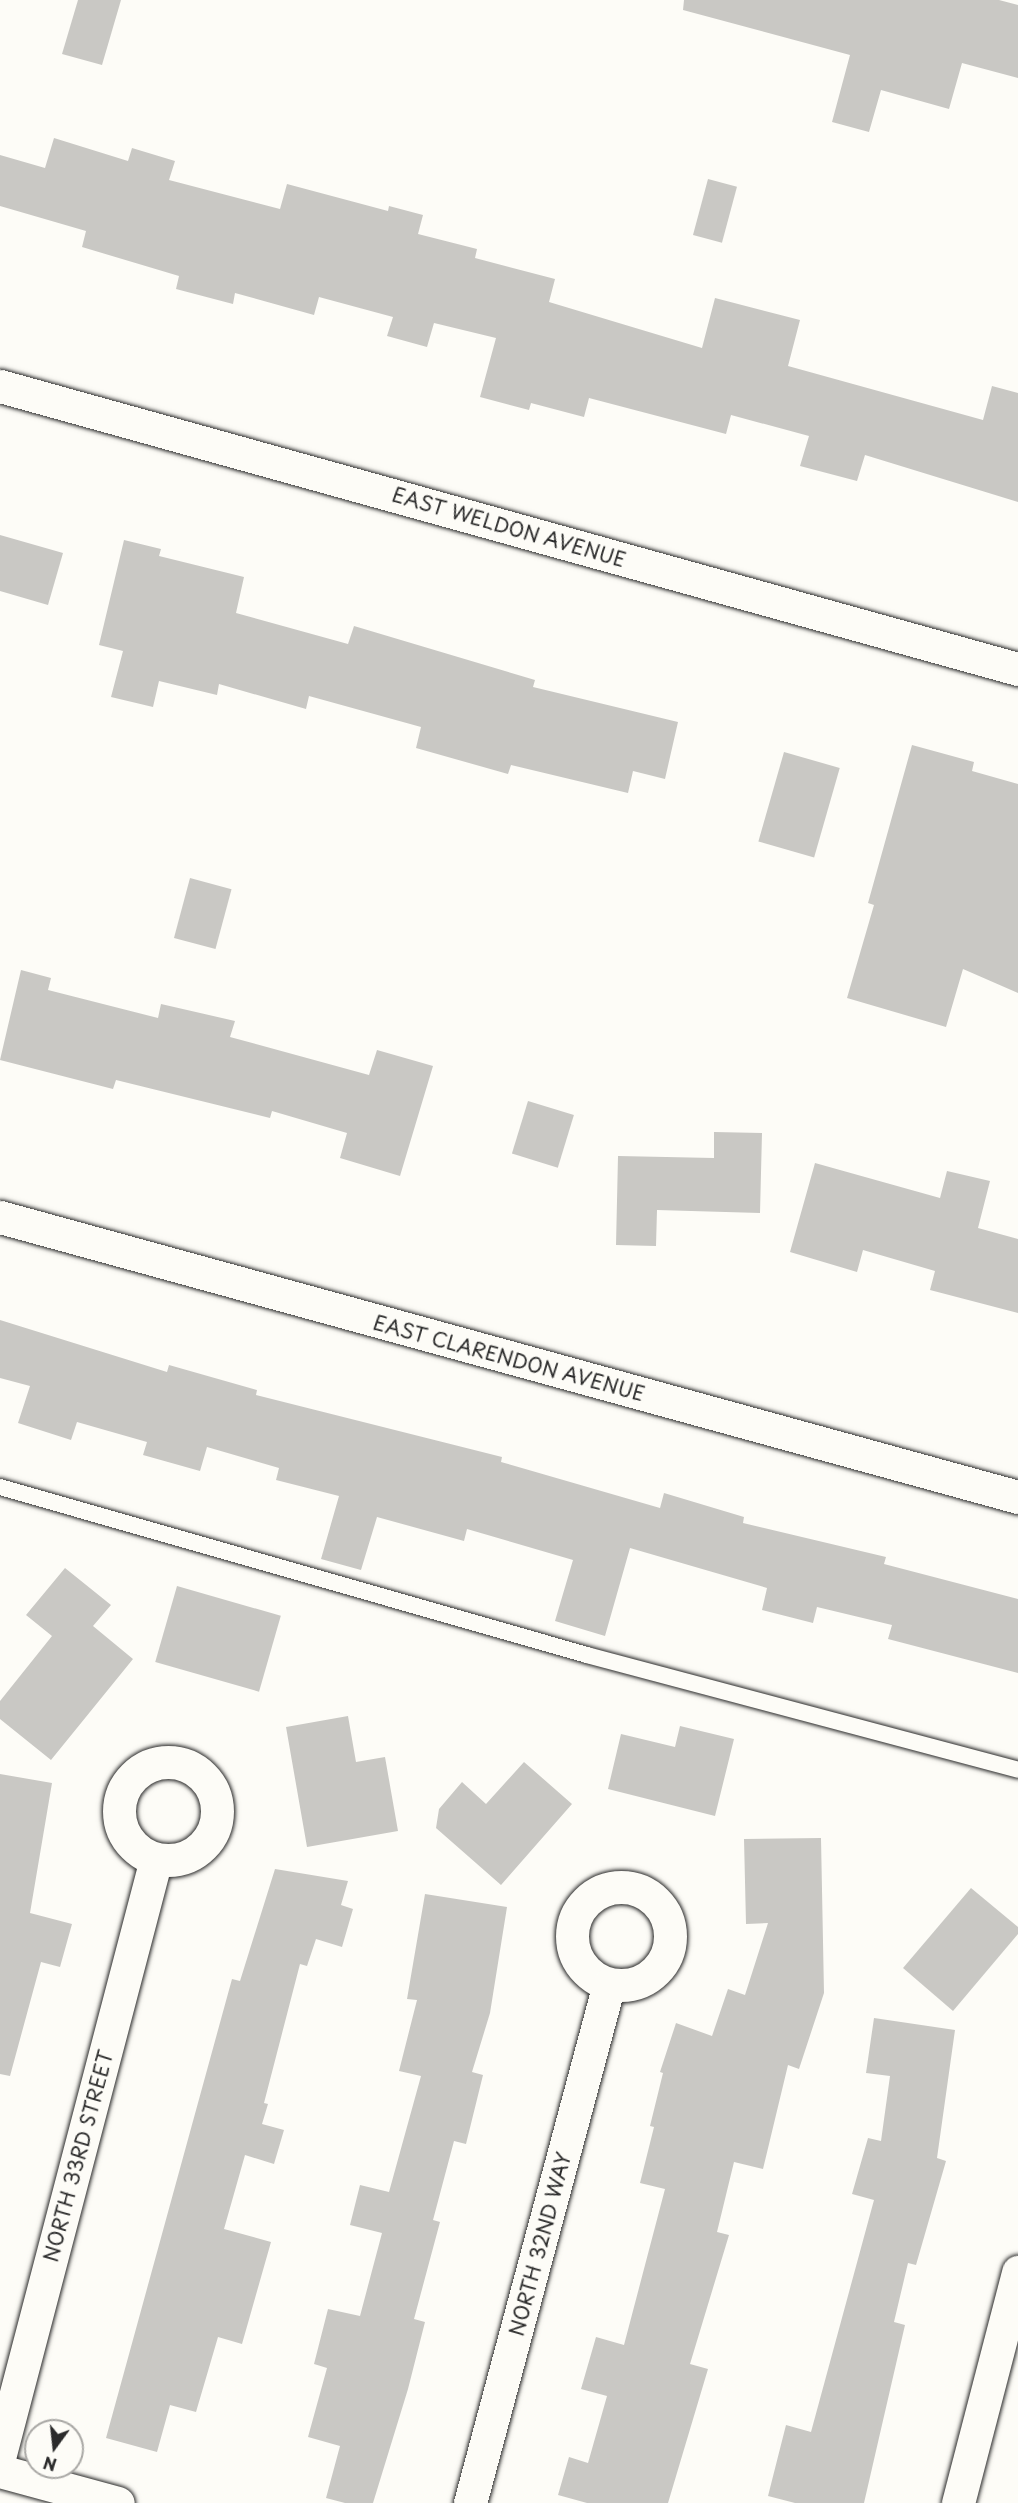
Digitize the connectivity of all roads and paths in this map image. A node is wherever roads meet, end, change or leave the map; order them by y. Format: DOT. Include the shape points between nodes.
graph roads {
  1 [pos="0,386"];
  2 [pos="1018,669"];
  3 [pos="0,1217"];
  4 [pos="0,1487"];
  5 [pos="1018,1497"];
  6 [pos="1018,1770"];
  7 [pos="156,1859"];
  8 [pos="609,1984"];
  9 [pos="1018,2272"];
  10 [pos="0,2454"];
  11 [pos="0,2471"];
  12 [pos="118,2503"];
  13 [pos="470,2503"];
  14 [pos="958,2503"];
  1 -- 2 [label="street, EAST WELDON AVENUE"];
  3 -- 5 [label="street, EAST CLARENDON AVENUE"];
  4 -- 6 [label="lane" via="575,1651"];
  7 -- 10 [label="street, NORTH 33RD STREET"];
  8 -- 13 [label="street, NORTH 32ND WAY"];
  9 -- 14 [label="street"];
  11 -- 12 [label="street"];
}
